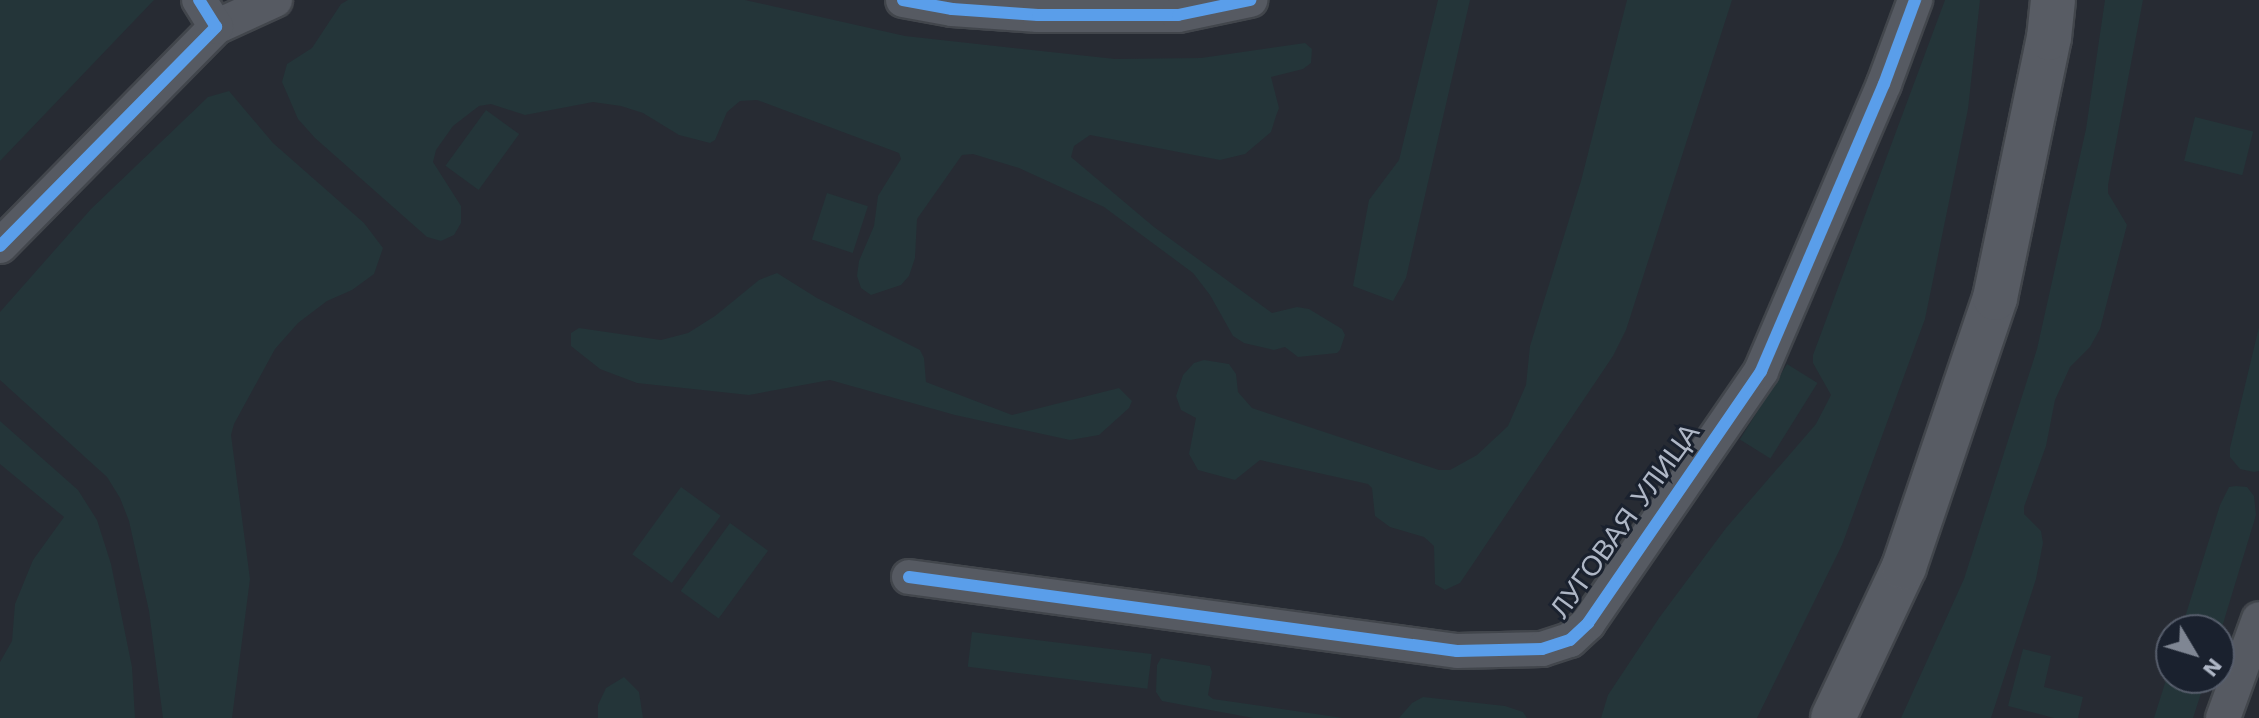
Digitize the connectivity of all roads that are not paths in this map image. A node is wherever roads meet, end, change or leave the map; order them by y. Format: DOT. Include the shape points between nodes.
graph roads {
  1 [pos="275,0"];
  2 [pos="903,0"];
  3 [pos="1250,0"];
  4 [pos="1915,0"];
  5 [pos="2053,0"];
  6 [pos="208,14"];
  7 [pos="0,246"];
  8 [pos="909,577"];
  9 [pos="2259,619"];
  10 [pos="1833,718"];
  11 [pos="2223,718"];
  1 -- 6 [label="street"];
  2 -- 3 [label="street" via="952,9 1054,15 1178,15"];
  4 -- 8 [label="street, ЛУГОВАЯ УЛИЦА" via="1761,371 1588,623 1570,640 1542,649 1457,651"];
  5 -- 10 [label="main road" via="1995,298 1904,567"];
  6 -- 7 [label="street"];
  9 -- 11 [label="street"];
}
